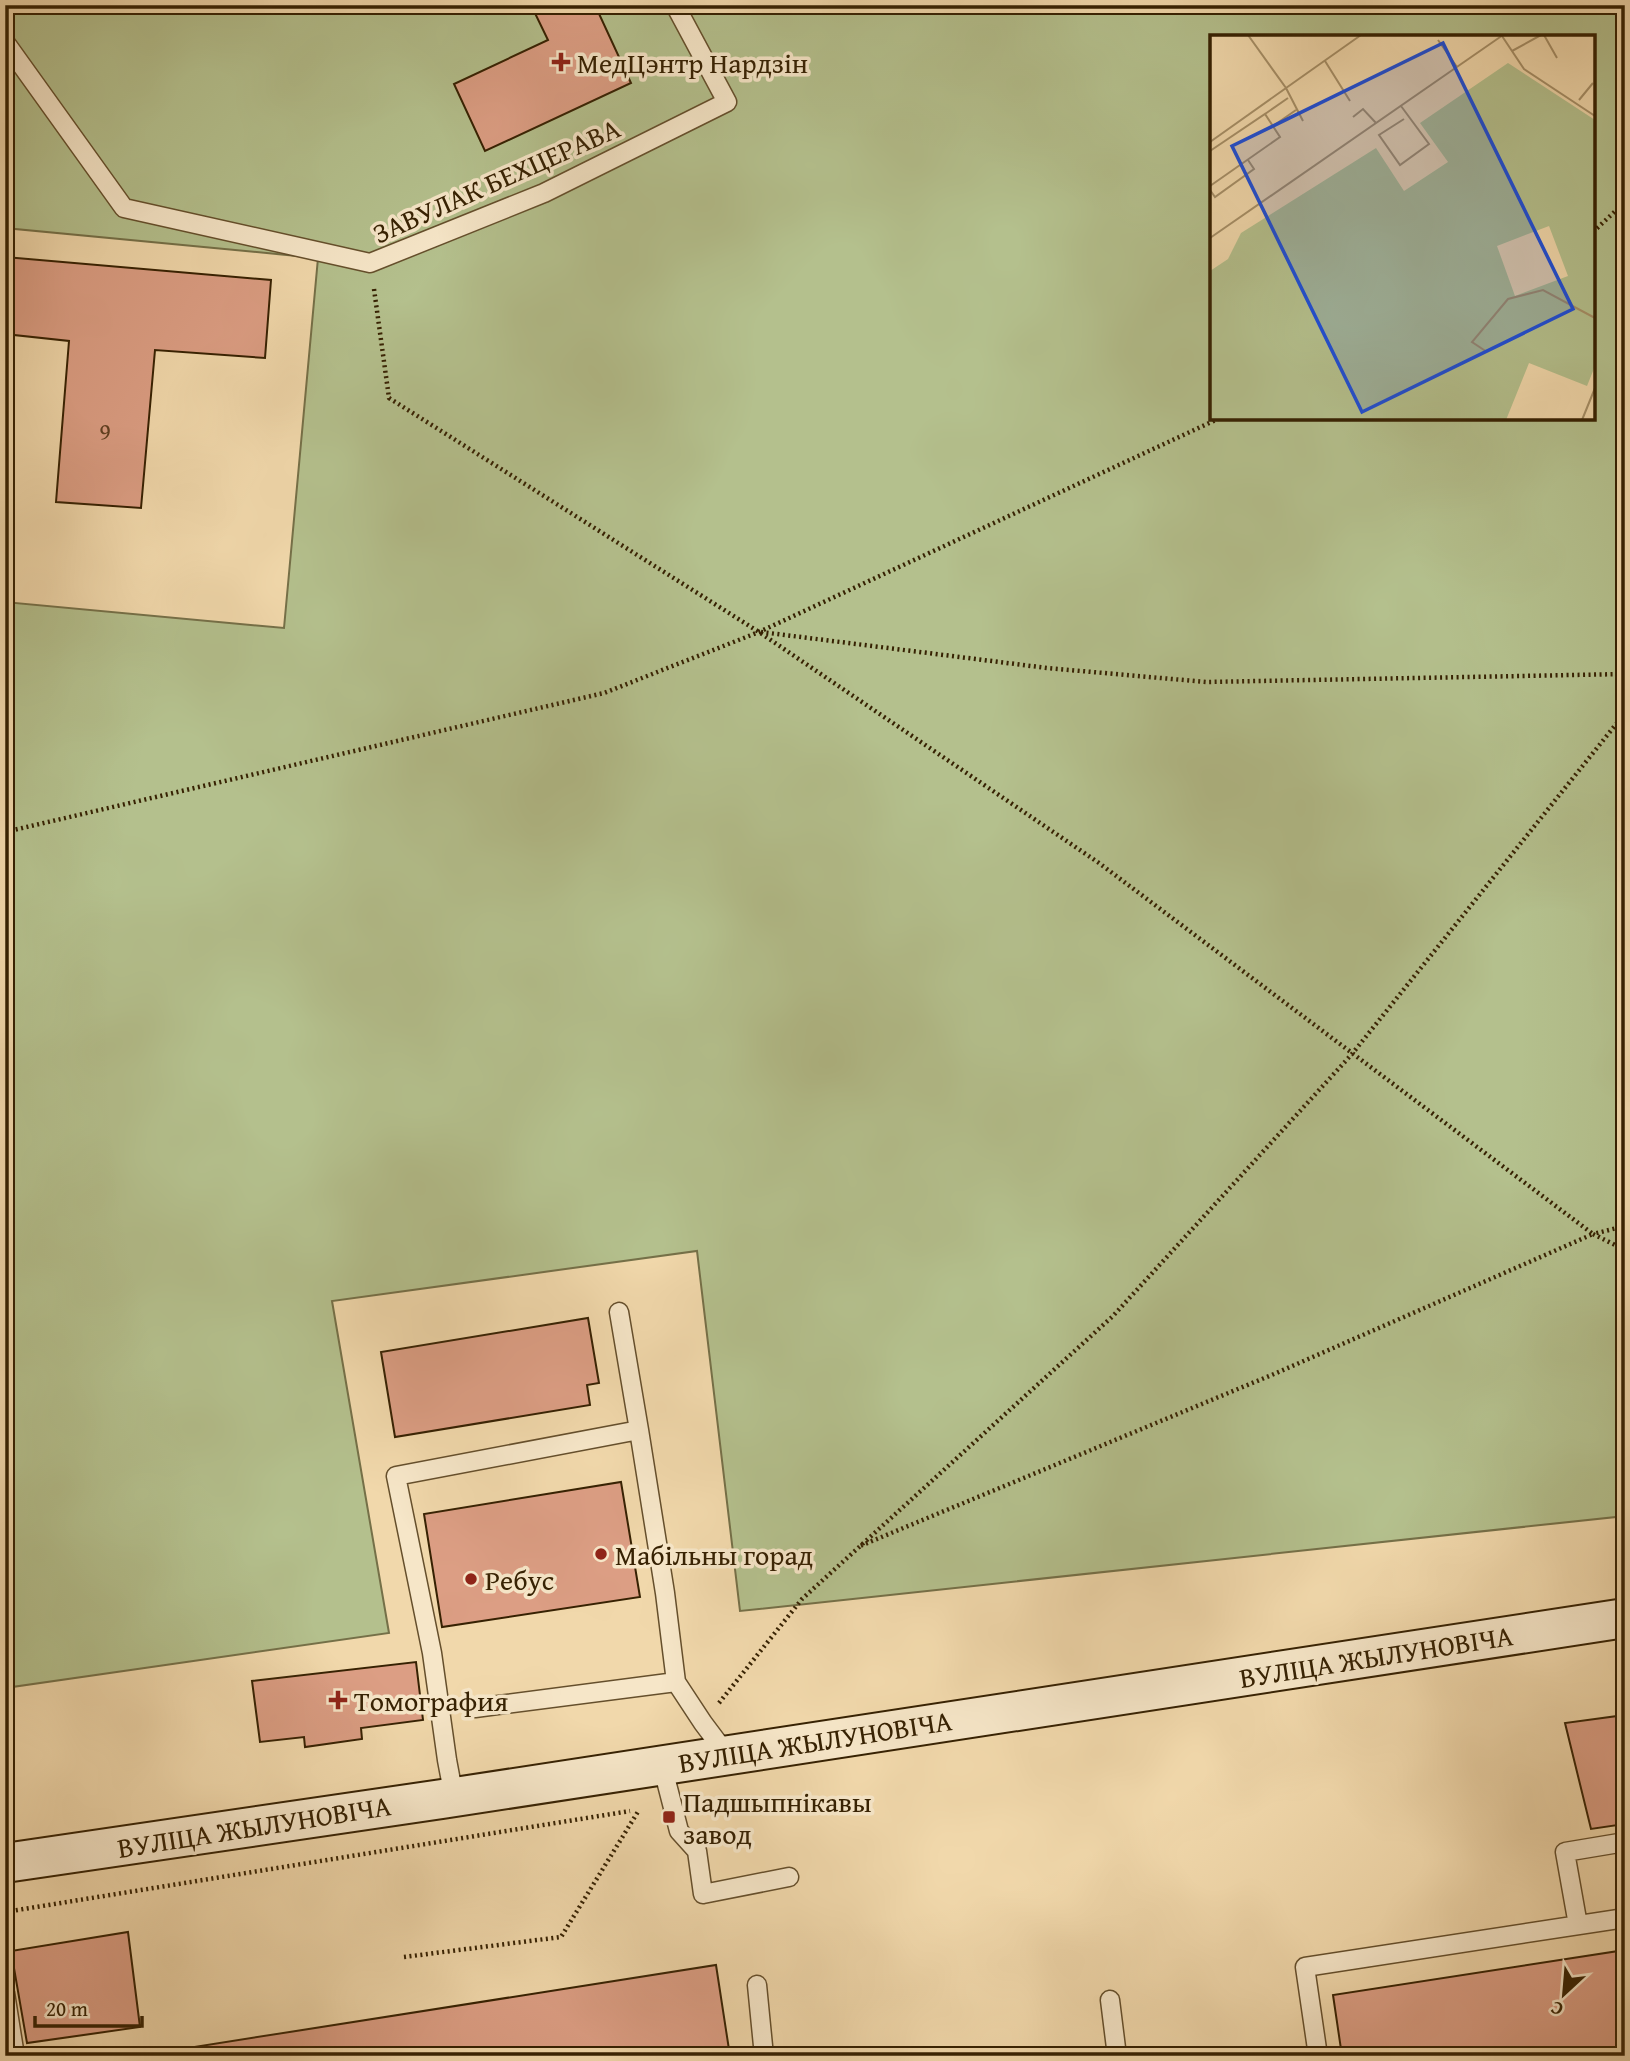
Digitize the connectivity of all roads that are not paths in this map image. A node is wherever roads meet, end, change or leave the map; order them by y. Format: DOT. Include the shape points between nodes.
graph roads {
  1 [pos="675,5"];
  2 [pos="5,42"];
  3 [pos="619,1312"];
  4 [pos="639,1430"];
  5 [pos="1625,1618"];
  6 [pos="676,1682"];
  7 [pos="475,1708"];
  8 [pos="727,1755"];
  9 [pos="662,1765"];
  10 [pos="454,1797"];
  11 [pos="1625,1842"];
  12 [pos="5,1863"];
  13 [pos="789,1877"];
  14 [pos="1625,1918"];
  15 [pos="1578,1926"];
  16 [pos="757,1985"];
  17 [pos="5,1993"];
  18 [pos="1110,2000"];
  19 [pos="15,2056"];
  20 [pos="764,2056"];
  21 [pos="1117,2056"];
  22 [pos="1318,2056"];
  1 -- 2 [label="lane, ЗАВУЛАК БЕХЦЕРАВА" via="727,102 544,193 370,263 124,208"];
  3 -- 4 [label="lane"];
  4 -- 6 [label="lane"];
  4 -- 10 [label="lane" via="396,1476 432,1653"];
  5 -- 8 [label="street, ВУЛІЦА ЖЫЛУНОВІЧА"];
  6 -- 7 [label="lane"];
  6 -- 8 [label="lane"];
  8 -- 9 [label="street, ВУЛІЦА ЖЫЛУНОВІЧА"];
  9 -- 10 [label="street, ВУЛІЦА ЖЫЛУНОВІЧА"];
  9 -- 13 [label="lane" via="679,1831 697,1851 704,1894"];
  10 -- 12 [label="street, ВУЛІЦА ЖЫЛУНОВІЧА"];
  11 -- 15 [label="lane" via="1564,1852"];
  14 -- 15 [label="lane"];
  15 -- 22 [label="lane" via="1306,1967"];
  16 -- 20 [label="lane"];
  17 -- 19 [label="lane"];
  18 -- 21 [label="lane"];
}
